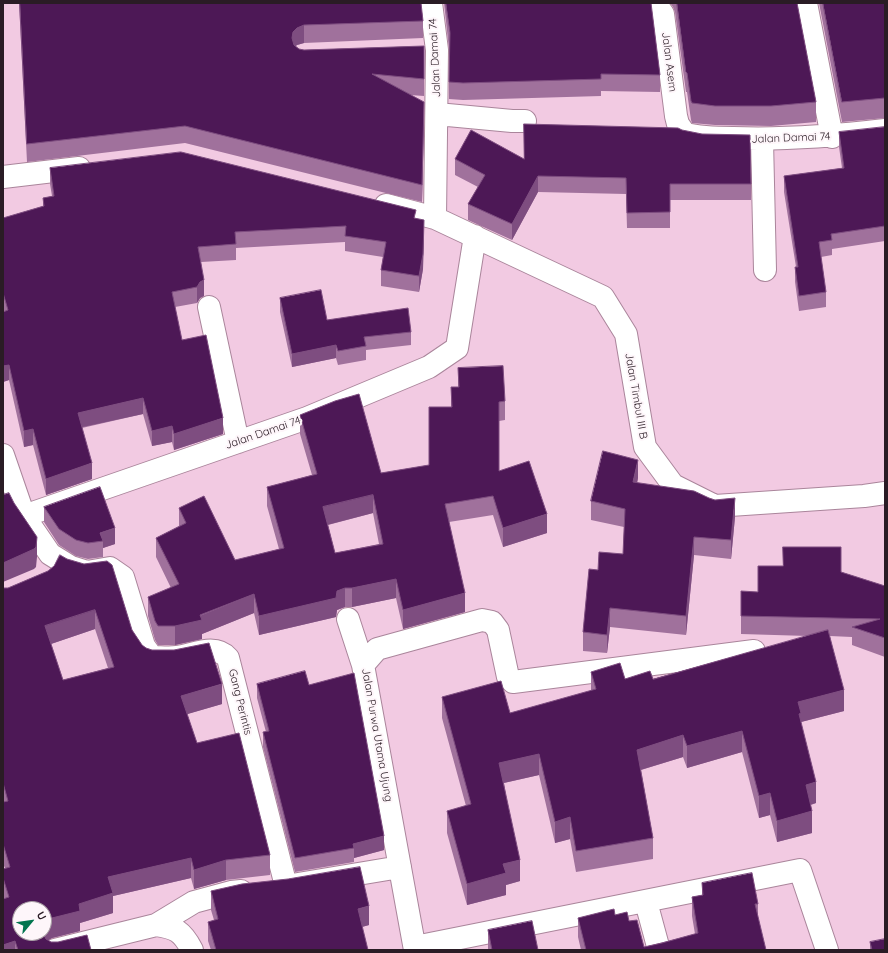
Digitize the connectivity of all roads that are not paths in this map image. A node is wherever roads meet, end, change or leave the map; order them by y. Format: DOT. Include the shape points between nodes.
graph roads {
  1 [pos="432,3"];
  2 [pos="655,3"];
  3 [pos="806,3"];
  4 [pos="413,50"];
  5 [pos="437,50"];
  6 [pos="437,114"];
  7 [pos="525,121"];
  8 [pos="678,124"];
  9 [pos="885,130"];
  10 [pos="832,137"];
  11 [pos="762,140"];
  12 [pos="96,165"];
  13 [pos="3,177"];
  14 [pos="366,200"];
  15 [pos="435,218"];
  16 [pos="475,236"];
  17 [pos="765,270"];
  18 [pos="209,308"];
  19 [pos="238,442"];
  20 [pos="3,455"];
  21 [pos="885,493"];
  22 [pos="24,516"];
  23 [pos="50,554"];
  24 [pos="46,575"];
  25 [pos="348,619"];
  26 [pos="754,651"];
  27 [pos="363,666"];
  28 [pos="400,867"];
  29 [pos="270,888"];
  30 [pos="646,902"];
  31 [pos="156,925"];
  32 [pos="415,948"];
  33 [pos="54,950"];
  34 [pos="192,950"];
  35 [pos="658,950"];
  36 [pos="827,950"];
  1 -- 5 [label="street, Jalan Damai 74"];
  2 -- 8 [label="street, Jalan Asem" via="663,14"];
  3 -- 10 [label="street"];
  4 -- 5 [label="street"];
  5 -- 6 [label="street, Jalan Damai 74"];
  6 -- 7 [label="street, Jalan Damai 74"];
  6 -- 15 [label="street, Jalan Damai 74"];
  8 -- 11 [label="street, Jalan Damai 74" via="685,134 696,137"];
  9 -- 10 [label="street, Jalan Damai 74"];
  10 -- 11 [label="street, Jalan Damai 74"];
  11 -- 17 [label="street"];
  12 -- 13 [label="street"];
  14 -- 15 [label="street"];
  15 -- 16 [label="street, Jalan Timbul III B"];
  16 -- 19 [label="street, Jalan Damai 74" via="457,348 429,367 307,418"];
  16 -- 21 [label="street, Jalan Timbul III B" via="603,297 626,334 645,447 673,485 715,506"];
  18 -- 19 [label="street"];
  19 -- 22 [label="street, Jalan Damai 74"];
  20 -- 22 [label="street, Gang Perintis"];
  22 -- 23 [label="street, Gang Perintis"];
  23 -- 24 [label="street"];
  23 -- 29 [label="street, Gang Perintis" via="71,567 87,572 110,568 122,577 144,646 152,657 177,657 210,651 228,658"];
  25 -- 27 [label="street"];
  26 -- 27 [label="street, Jalan Purwa Utama Ujung" via="512,682 508,677 498,630 492,622 482,620 377,649"];
  27 -- 28 [label="street, Jalan Purwa Utama Ujung"];
  28 -- 29 [label="street"];
  28 -- 32 [label="street, Jalan Purwa Utama Ujung"];
  29 -- 31 [label="street" via="230,892 194,902"];
  30 -- 32 [label="street"];
  30 -- 35 [label="street"];
  30 -- 36 [label="street" via="800,870"];
  31 -- 33 [label="street"];
  31 -- 34 [label="street" via="172,927 185,937"];
}
